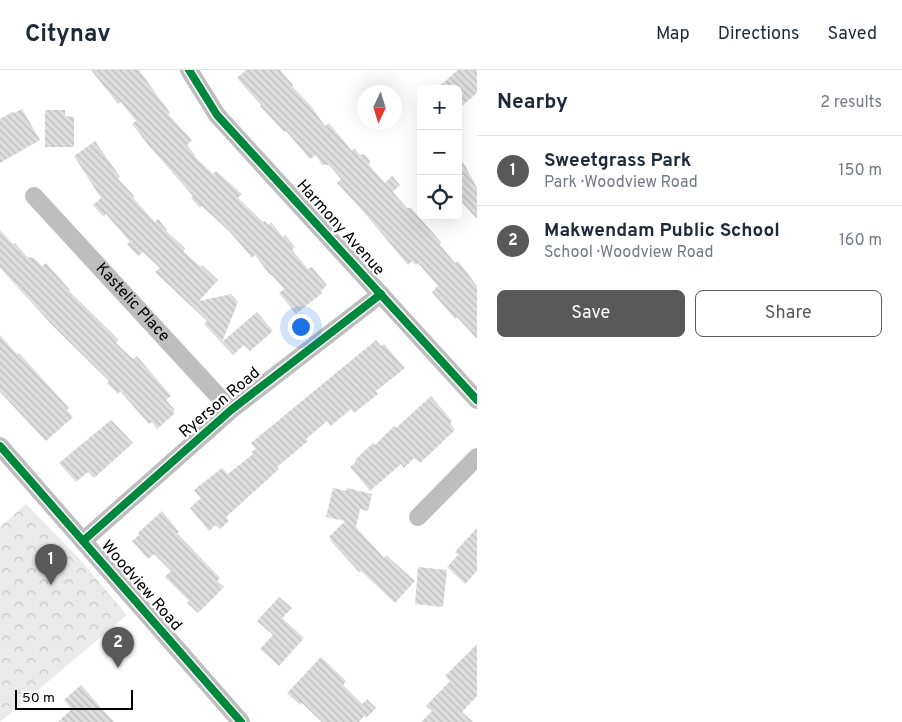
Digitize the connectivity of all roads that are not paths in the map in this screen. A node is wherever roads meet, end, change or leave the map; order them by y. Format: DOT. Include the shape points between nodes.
graph roads {
  1 [pos="189,70"];
  2 [pos="34,196"];
  3 [pos="381,294"];
  4 [pos="477,400"];
  5 [pos="231,410"];
  6 [pos="0,446"];
  7 [pos="477,456"];
  8 [pos="418,517"];
  9 [pos="83,541"];
  10 [pos="241,722"];
  1 -- 3 [label="street, Harmony Avenue" via="217,114"];
  2 -- 5 [label="street, Kastelic Place"];
  3 -- 4 [label="street, Harmony Avenue"];
  3 -- 5 [label="street, Ryerson Road"];
  5 -- 9 [label="street, Ryerson Road"];
  6 -- 9 [label="street, Woodview Road"];
  7 -- 8 [label="street"];
  9 -- 10 [label="street, Woodview Road"];
}
